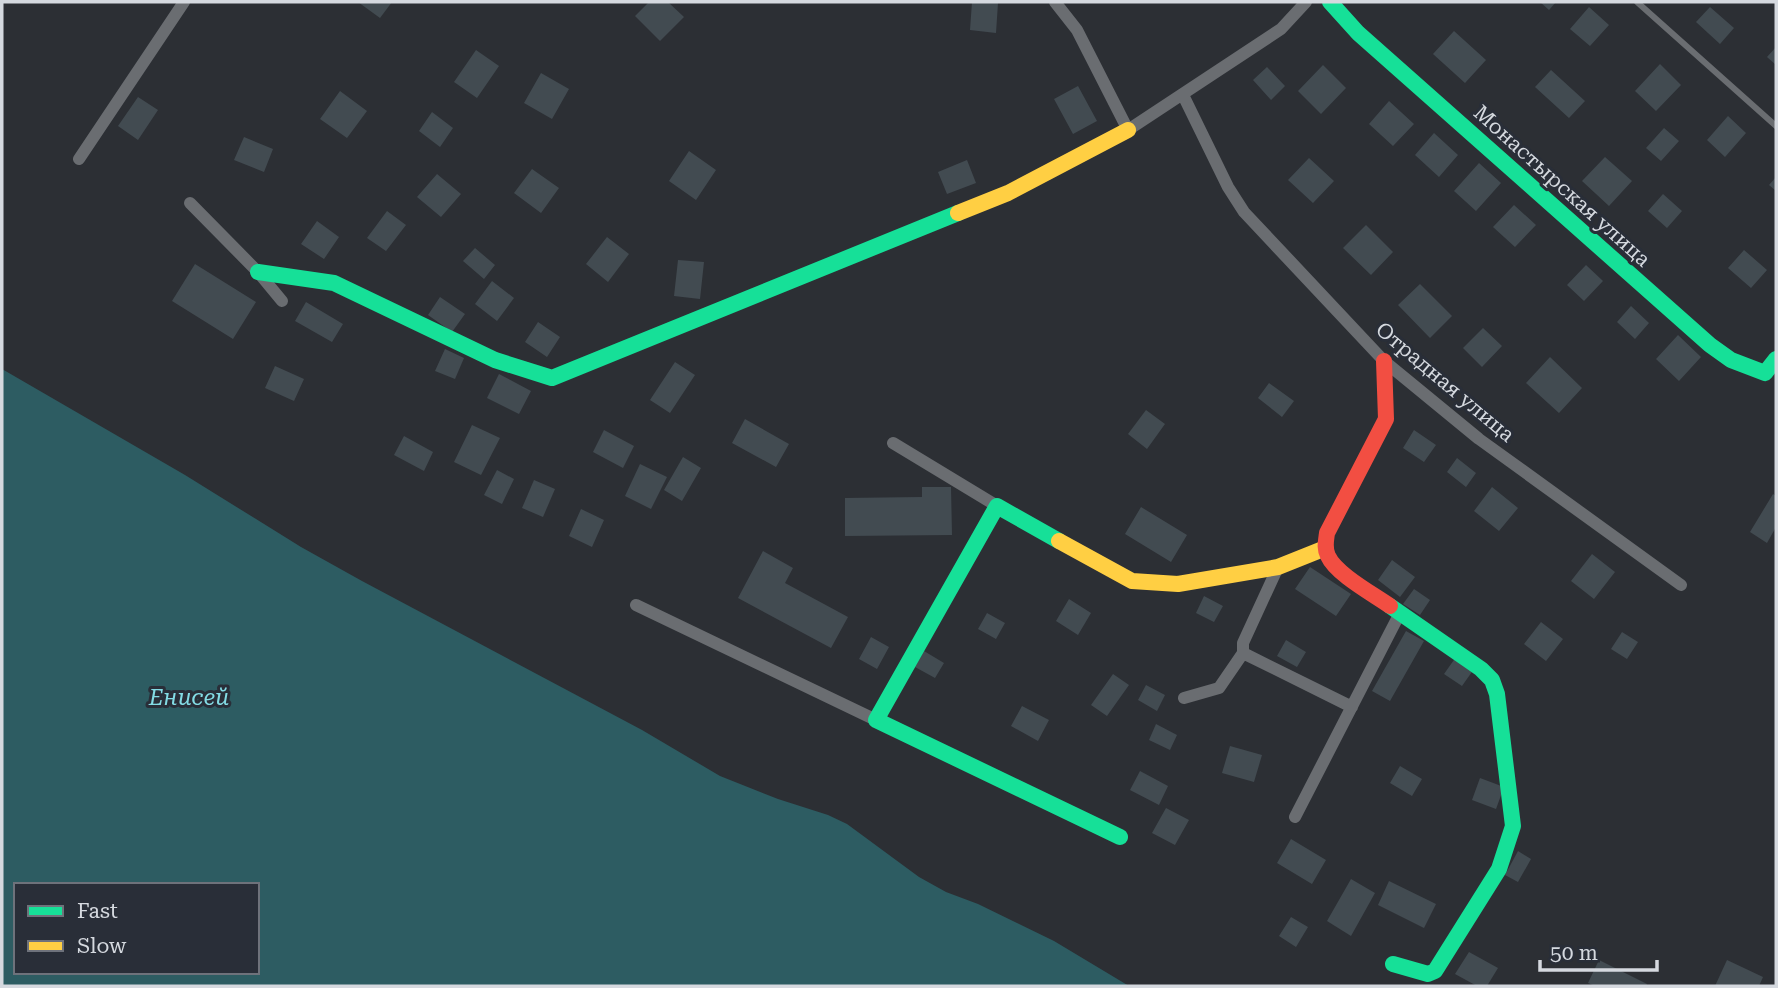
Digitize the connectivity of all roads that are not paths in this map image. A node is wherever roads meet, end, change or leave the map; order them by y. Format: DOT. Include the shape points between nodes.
graph roads {
  1 [pos="184,2"];
  2 [pos="1055,2"];
  3 [pos="1306,2"];
  4 [pos="1331,2"];
  5 [pos="1637,2"];
  6 [pos="1183,95"];
  7 [pos="1776,126"];
  8 [pos="1128,130"];
  9 [pos="79,159"];
  10 [pos="190,203"];
  11 [pos="258,272"];
  12 [pos="282,301"];
  13 [pos="1776,359"];
  14 [pos="1384,362"];
  15 [pos="1770,378"];
  16 [pos="893,443"];
  17 [pos="997,506"];
  18 [pos="1323,549"];
  19 [pos="1278,567"];
  20 [pos="1681,585"];
  21 [pos="636,605"];
  22 [pos="1400,613"];
  23 [pos="1243,653"];
  24 [pos="1184,698"];
  25 [pos="1352,707"];
  26 [pos="876,720"];
  27 [pos="1295,817"];
  28 [pos="1120,837"];
  29 [pos="1393,964"];
  1 -- 9 [label="street"];
  2 -- 8 [label="street" via="1077,30"];
  3 -- 6 [label="street" via="1281,29"];
  4 -- 15 [label="street, Монастырская улица" via="1358,33 1710,345"];
  5 -- 7 [label="lane"];
  6 -- 8 [label="street"];
  6 -- 14 [label="street, Отрадная улица" via="1244,212"];
  8 -- 11 [label="street" via="1008,193 552,378 495,360 334,283"];
  10 -- 11 [label="street"];
  11 -- 12 [label="street"];
  13 -- 15 [label="street, Монастырская улица"];
  14 -- 18 [label="street" via="1386,419"];
  14 -- 20 [label="street, Отрадная улица" via="1479,439"];
  16 -- 17 [label="street"];
  17 -- 19 [label="street" via="1132,581 1178,584"];
  17 -- 26 [label="street"];
  18 -- 19 [label="street"];
  18 -- 22 [label="street" via="1339,570"];
  19 -- 23 [label="street" via="1242,643"];
  21 -- 26 [label="street"];
  22 -- 25 [label="street"];
  22 -- 29 [label="street" via="1492,680 1513,826 1499,869 1436,971 1428,974"];
  23 -- 24 [label="street" via="1219,688"];
  23 -- 25 [label="street"];
  25 -- 27 [label="street"];
  26 -- 28 [label="street"];
}
